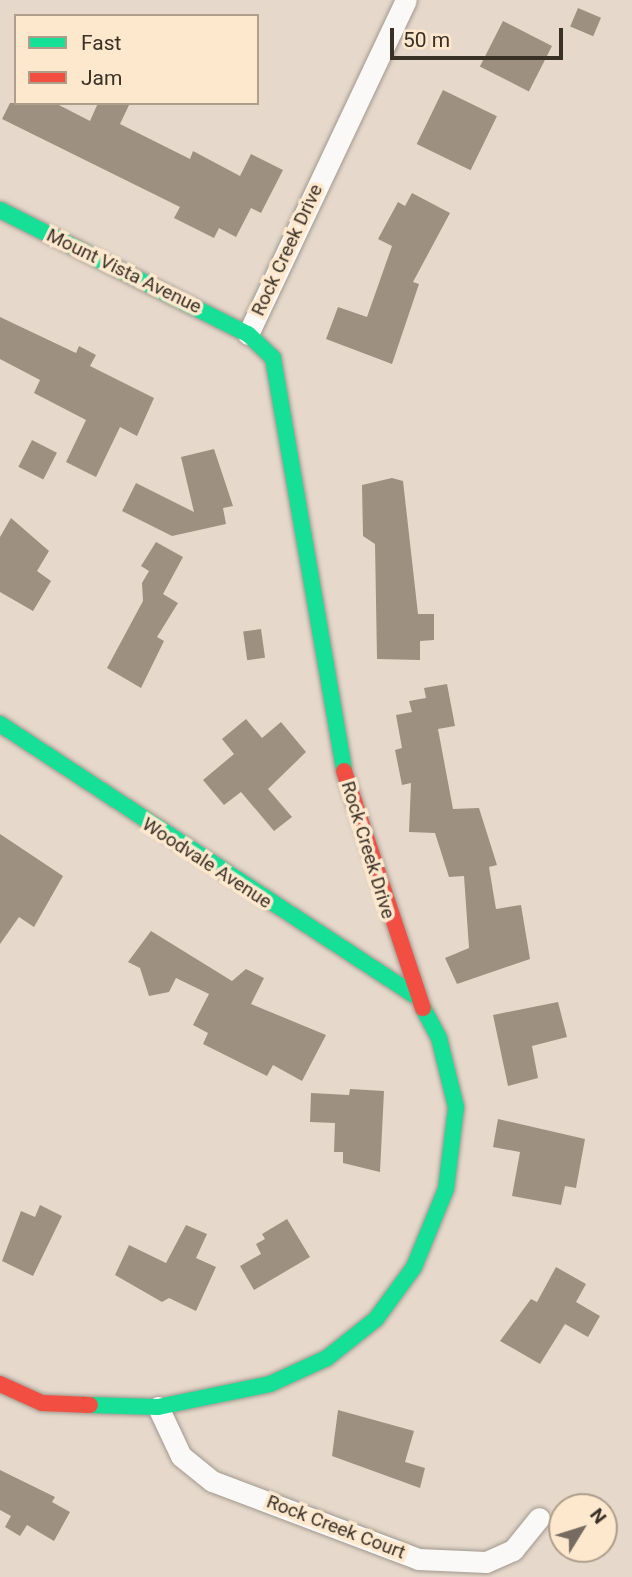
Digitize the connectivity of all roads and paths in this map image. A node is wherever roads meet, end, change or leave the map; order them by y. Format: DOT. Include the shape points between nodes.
graph roads {
  1 [pos="406,0"];
  2 [pos="0,210"];
  3 [pos="248,334"];
  4 [pos="0,724"];
  5 [pos="417,997"];
  6 [pos="0,1384"];
  7 [pos="158,1407"];
  8 [pos="539,1518"];
  1 -- 3 [label="street, Rock Creek Drive"];
  2 -- 3 [label="street, Mount Vista Avenue"];
  3 -- 5 [label="street, Rock Creek Drive" via="265,346 277,372 339,754"];
  4 -- 5 [label="street, Woodvale Avenue"];
  5 -- 7 [label="street, Rock Creek Drive" via="439,1038 456,1107 446,1189 414,1267 376,1319 327,1358 270,1384"];
  6 -- 7 [label="street, Rock Creek Drive" via="42,1403"];
  7 -- 8 [label="street, Rock Creek Court" via="181,1455 212,1481 418,1559 486,1562 513,1550"];
}
